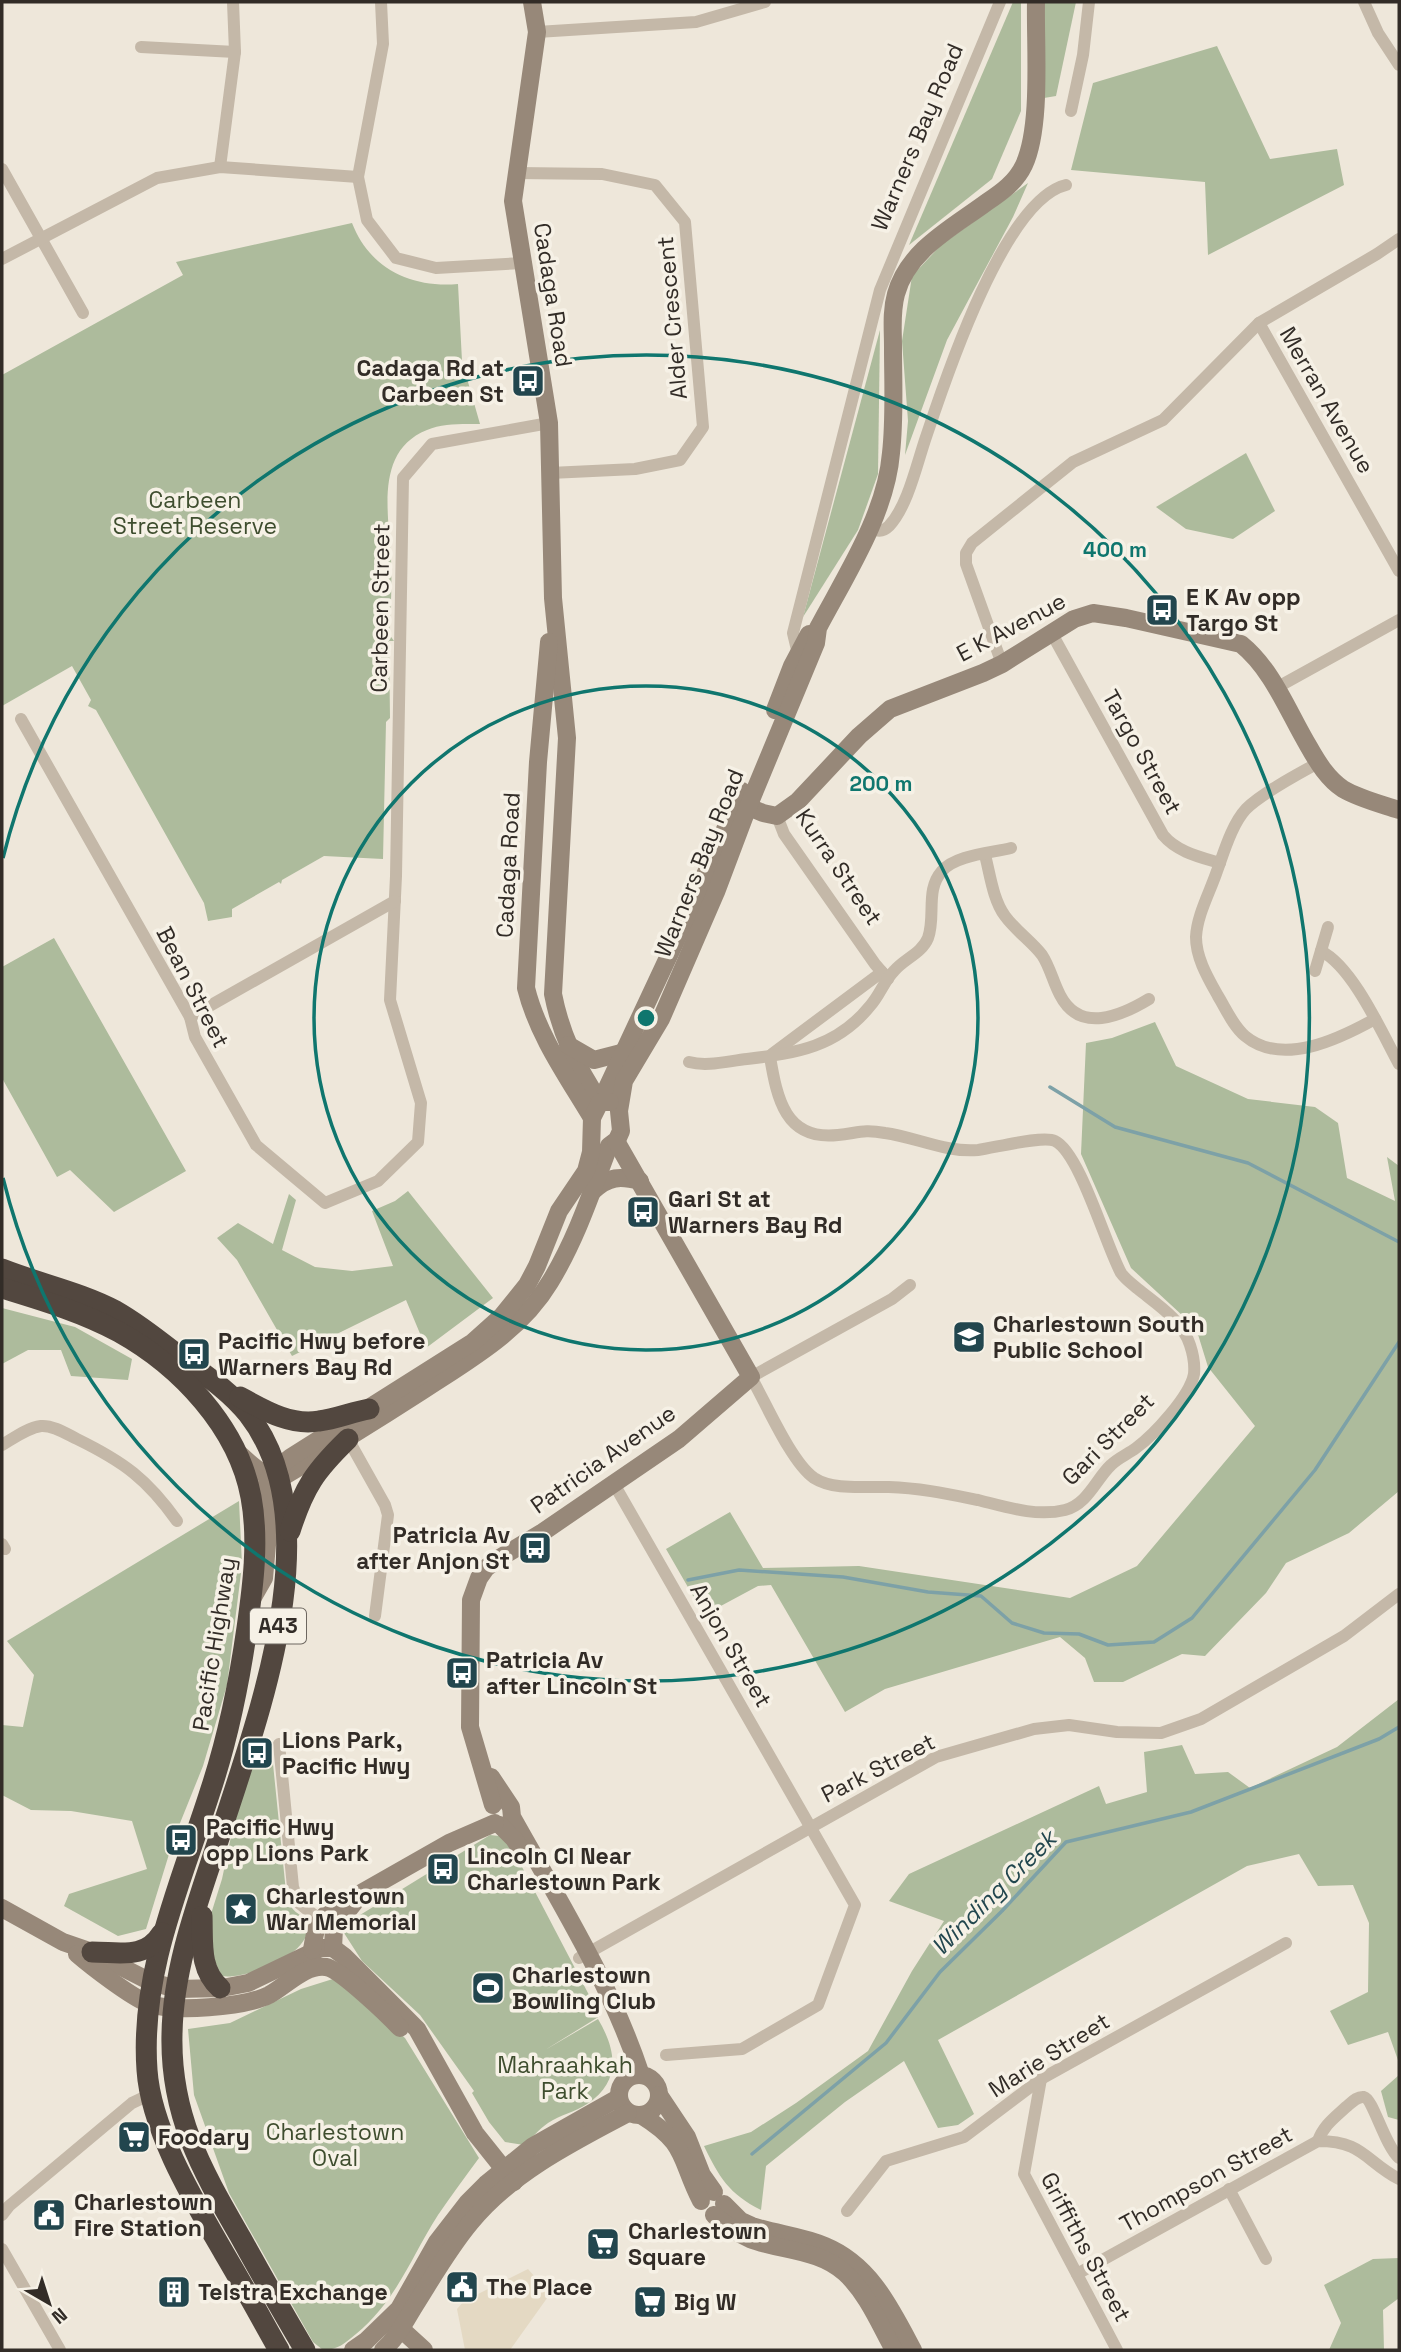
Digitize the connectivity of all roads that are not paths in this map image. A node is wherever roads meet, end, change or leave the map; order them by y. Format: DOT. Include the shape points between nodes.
graph roads {
  1 [pos="233,2"];
  2 [pos="381,2"];
  3 [pos="532,2"];
  4 [pos="765,2"];
  5 [pos="999,2"];
  6 [pos="1036,2"];
  7 [pos="1089,2"];
  8 [pos="1364,2"];
  9 [pos="537,32"];
  10 [pos="141,47"];
  11 [pos="235,52"];
  12 [pos="1399,65"];
  13 [pos="1071,111"];
  14 [pos="220,167"];
  15 [pos="2,169"];
  16 [pos="517,173"];
  17 [pos="358,177"];
  18 [pos="1066,185"];
  19 [pos="40,238"];
  20 [pos="1399,239"];
  21 [pos="2,259"];
  22 [pos="523,264"];
  23 [pos="888,292"];
  24 [pos="83,313"];
  25 [pos="1259,323"];
  26 [pos="549,424"];
  27 [pos="550,473"];
  28 [pos="869,528"];
  29 [pos="1399,571"];
  30 [pos="553,598"];
  31 [pos="1399,620"];
  32 [pos="818,628"];
  33 [pos="1051,632"];
  34 [pos="797,654"];
  35 [pos="1002,664"];
  36 [pos="1276,688"];
  37 [pos="21,719"];
  38 [pos="1318,763"];
  39 [pos="742,804"];
  40 [pos="1399,810"];
  41 [pos="777,816"];
  42 [pos="1012,848"];
  43 [pos="985,855"];
  44 [pos="1220,863"];
  45 [pos="395,901"];
  46 [pos="1328,927"];
  47 [pos="1321,951"];
  48 [pos="1315,971"];
  49 [pos="885,976"];
  50 [pos="1149,999"];
  51 [pos="190,1017"];
  52 [pos="1375,1019"];
  53 [pos="568,1045"];
  54 [pos="625,1052"];
  55 [pos="770,1057"];
  56 [pos="689,1062"];
  57 [pos="1399,1064"];
  58 [pos="602,1101"];
  59 [pos="620,1111"];
  60 [pos="592,1126"];
  61 [pos="613,1143"];
  62 [pos="378,1181"];
  63 [pos="640,1181"];
  64 [pos="592,1192"];
  65 [pos="2,1269"];
  66 [pos="910,1285"];
  67 [pos="2,1288"];
  68 [pos="751,1377"];
  69 [pos="228,1392"];
  70 [pos="369,1409"];
  71 [pos="348,1439"];
  72 [pos="2,1445"];
  73 [pos="235,1450"];
  74 [pos="275,1474"];
  75 [pos="614,1484"];
  76 [pos="177,1521"];
  77 [pos="286,1543"];
  78 [pos="1399,1594"];
  79 [pos="250,1602"];
  80 [pos="375,1616"];
  81 [pos="279,1744"];
  82 [pos="500,1814"];
  83 [pos="811,1826"];
  84 [pos="371,1886"];
  85 [pos="202,1893"];
  86 [pos="2,1908"];
  87 [pos="320,1920"];
  88 [pos="165,1928"];
  89 [pos="63,1942"];
  90 [pos="1286,1943"];
  91 [pos="333,1948"];
  92 [pos="312,1950"];
  93 [pos="92,1952"];
  94 [pos="583,1956"];
  95 [pos="151,1982"];
  96 [pos="220,1988"];
  97 [pos="175,1998"];
  98 [pos="148,2003"];
  99 [pos="666,2055"];
  100 [pos="443,2076"];
  101 [pos="634,2077"];
  102 [pos="1041,2079"];
  103 [pos="151,2094"];
  104 [pos="659,2095"];
  105 [pos="629,2109"];
  106 [pos="1318,2141"];
  107 [pos="1399,2158"];
  108 [pos="508,2176"];
  109 [pos="1399,2179"];
  110 [pos="1229,2189"];
  111 [pos="713,2203"];
  112 [pos="847,2211"];
  113 [pos="2,2215"];
  114 [pos="2,2249"];
  115 [pos="1266,2259"];
  116 [pos="1077,2274"];
  117 [pos="398,2309"];
  118 [pos="401,2329"];
  119 [pos="60,2350"];
  120 [pos="279,2350"];
  121 [pos="304,2350"];
  122 [pos="353,2350"];
  123 [pos="383,2350"];
  124 [pos="425,2350"];
  125 [pos="894,2350"];
  126 [pos="913,2350"];
  127 [pos="1117,2350"];
  1 -- 11 [label="street"];
  2 -- 17 [label="street" via="383,44"];
  3 -- 9 [label="street, Cadaga Road"];
  4 -- 9 [label="street" via="696,22"];
  5 -- 23 [label="street, Warners Bay Road"];
  6 -- 23 [label="street, Warners Bay Road" via="1035,115 1023,167 1006,189 910,262"];
  7 -- 13 [label="street"];
  8 -- 12 [label="street"];
  9 -- 16 [label="street, Cadaga Road"];
  10 -- 11 [label="street"];
  11 -- 14 [label="street"];
  14 -- 17 [label="street"];
  14 -- 19 [label="street" via="157,178"];
  15 -- 19 [label="street"];
  16 -- 22 [label="street, Cadaga Road" via="513,201"];
  16 -- 27 [label="street, Alder Crescent" via="602,174 655,185 685,222 703,427 680,460 635,469"];
  17 -- 22 [label="street" via="367,220 396,258 436,268"];
  18 -- 28 [label="street" via="1035,205 1000,257 957,348 896,516 884,530"];
  19 -- 21 [label="street"];
  19 -- 24 [label="street"];
  20 -- 25 [label="street"];
  22 -- 26 [label="street, Cadaga Road"];
  23 -- 28 [label="street, Warners Bay Road" via="892,314 891,453 888,480"];
  23 -- 34 [label="street, Warners Bay Road" via="793,633"];
  25 -- 29 [label="street, Merran Avenue"];
  25 -- 35 [label="street" via="1163,420 1073,462 970,546 966,564"];
  26 -- 27 [label="street, Cadaga Road"];
  26 -- 45 [label="street, Carbeen Street" via="432,444 403,478"];
  27 -- 30 [label="street, Cadaga Road"];
  28 -- 32 [label="street, Warners Bay Road"];
  30 -- 53 [label="street, Cadaga Road" via="567,738 553,994"];
  30 -- 60 [label="street, Cadaga Road" via="538,762 526,988 542,1033"];
  31 -- 36 [label="street"];
  32 -- 34 [label="street, Warners Bay Road" via="807,635"];
  32 -- 39 [label="street, Warners Bay Road" via="816,643"];
  33 -- 35 [label="street, E K Avenue"];
  33 -- 36 [label="street, E K Avenue" via="1093,613 1241,644 1255,655"];
  33 -- 44 [label="street, Targo Street" via="1163,835 1186,852"];
  34 -- 39 [label="street, Warners Bay Road"];
  35 -- 41 [label="street, E K Avenue" via="890,709 798,801"];
  36 -- 38 [label="street, E K Avenue"];
  37 -- 51 [label="street, Bean Street"];
  38 -- 40 [label="street, E K Avenue" via="1343,789"];
  38 -- 44 [label="street" via="1247,808"];
  39 -- 41 [label="street, Kurra Street"];
  39 -- 54 [label="street, Warners Bay Road"];
  39 -- 59 [label="street, Warners Bay Road" via="716,892 661,1019 624,1081"];
  41 -- 49 [label="street, Kurra Street" via="784,834"];
  42 -- 43 [label="street"];
  43 -- 49 [label="street" via="953,862 940,873 932,890 925,942"];
  43 -- 50 [label="street" via="1003,913 1042,955 1068,1006 1086,1016 1111,1018"];
  44 -- 52 [label="street" via="1197,928 1197,946 1214,989 1244,1035 1269,1048 1292,1049 1333,1039"];
  45 -- 51 [label="street"];
  45 -- 62 [label="street, Carbeen Street" via="390,1000 421,1103 418,1142"];
  46 -- 47 [label="street"];
  47 -- 48 [label="street"];
  47 -- 52 [label="street" via="1342,968"];
  49 -- 55 [label="street"];
  49 -- 55 [label="street" via="872,1005 838,1036"];
  51 -- 62 [label="street, Bean Street" via="195,1038 256,1145 325,1203"];
  52 -- 57 [label="street"];
  53 -- 54 [label="street" via="594,1060"];
  53 -- 58 [label="street, Cadaga Road"];
  54 -- 58 [label="street, Warners Bay Road"];
  55 -- 56 [label="street"];
  55 -- 68 [label="street, Gari Street" via="782,1107 807,1132 838,1135 868,1130 970,1150 1055,1141 1083,1183 1123,1275 1180,1325 1194,1368 1186,1392 1143,1442 1112,1464 1076,1505 1047,1513 925,1489 838,1486 817,1480 799,1464"];
  58 -- 59 [label="street"];
  58 -- 60 [label="street, Warners Bay Road"];
  59 -- 61 [label="street, Warners Bay Road" via="621,1131"];
  60 -- 61 [label="street" via="598,1143"];
  60 -- 70 [label="street, Warners Bay Road" via="586,1171 559,1212 537,1266 515,1301 472,1342"];
  61 -- 63 [label="street, Gari Street"];
  61 -- 64 [label="street, Warners Bay Road"];
  63 -- 64 [label="street" via="610,1178"];
  63 -- 68 [label="street, Gari Street"];
  64 -- 71 [label="street, Warners Bay Road" via="550,1283 524,1317 491,1346"];
  65 -- 69 [label="highway, A43" via="118,1312"];
  66 -- 68 [label="street, Patricia Avenue" via="892,1300"];
  67 -- 73 [label="highway, Pacific Highway / A43" via="53,1303 118,1331 158,1357 211,1411"];
  68 -- 75 [label="street, Patricia Avenue" via="679,1439"];
  69 -- 70 [label="highway" via="279,1417 302,1422"];
  69 -- 74 [label="highway, A43" via="259,1430"];
  70 -- 74 [label="street, Warners Bay Road"];
  71 -- 74 [label="street, Warners Bay Road"];
  71 -- 77 [label="highway" via="307,1487"];
  71 -- 80 [label="street" via="388,1515"];
  72 -- 76 [label="street" via="27,1430 43,1426 59,1430 141,1476"];
  73 -- 74 [label="street"];
  73 -- 79 [label="highway, Pacific Highway / A43" via="252,1500 255,1545"];
  74 -- 77 [label="highway, A43" via="285,1506"];
  74 -- 79 [label="street" via="267,1490 264,1578"];
  75 -- 82 [label="street, Patricia Avenue" via="498,1559 475,1586 470,1625 470,1727"];
  75 -- 83 [label="street, Anjon Street"];
  77 -- 85 [label="highway, A43" via="267,1681"];
  78 -- 83 [label="street, Park Street" via="1344,1636 1201,1719 1161,1733 1069,1725 1034,1729 936,1757"];
  79 -- 88 [label="highway, Pacific Highway / A43" via="240,1679 222,1756"];
  81 -- 87 [label="street" via="293,1888 299,1903"];
  82 -- 84 [label="street"];
  82 -- 94 [label="street, Patricia Avenue"];
  83 -- 94 [label="street, Park Street"];
  83 -- 99 [label="street, Anjon Street" via="855,1905 818,2005 743,2049"];
  84 -- 87 [label="street"];
  84 -- 91 [label="street" via="336,1922"];
  85 -- 96 [label="highway" via="204,1962"];
  85 -- 97 [label="highway, A43"];
  86 -- 89 [label="street"];
  87 -- 92 [label="street"];
  88 -- 93 [label="highway" via="145,1950"];
  88 -- 95 [label="highway, Pacific Highway / A43"];
  89 -- 93 [label="street"];
  89 -- 98 [label="street"];
  90 -- 102 [label="street, Marie Street"];
  91 -- 92 [label="street"];
  91 -- 100 [label="street" via="412,2022"];
  92 -- 96 [label="street" via="260,1978"];
  93 -- 95 [label="street"];
  94 -- 101 [label="street, Patricia Avenue"];
  95 -- 97 [label="street"];
  95 -- 98 [label="highway, Pacific Highway / A43"];
  96 -- 97 [label="street"];
  97 -- 98 [label="street"];
  97 -- 100 [label="street" via="208,2007 257,1999 309,1970 326,1967 339,1972 387,2014"];
  97 -- 121 [label="highway, A43" via="175,2080 192,2150"];
  98 -- 103 [label="highway, Pacific Highway / A43"];
  100 -- 108 [label="street" via="469,2124"];
  101 -- 104 [label="street, Patricia Avenue" via="653,2081"];
  101 -- 105 [label="street" via="620,2089"];
  102 -- 112 [label="street, Marie Street" via="964,2137 886,2161"];
  102 -- 116 [label="street, Griffiths Street" via="1024,2174"];
  103 -- 113 [label="street" via="132,2103"];
  103 -- 120 [label="highway, Pacific Highway / A43" via="180,2174"];
  104 -- 105 [label="street" via="654,2109"];
  104 -- 111 [label="street, Patricia Avenue" via="687,2137"];
  105 -- 108 [label="street" via="532,2168"];
  105 -- 111 [label="street" via="667,2133"];
  106 -- 107 [label="street, Thompson Street" via="1321,2132 1350,2104 1367,2098 1385,2140"];
  106 -- 109 [label="street, Thompson Street" via="1349,2144"];
  106 -- 110 [label="street, Thompson Street"];
  108 -- 117 [label="street" via="468,2202"];
  108 -- 118 [label="street" via="442,2262"];
  110 -- 115 [label="street"];
  110 -- 116 [label="street, Thompson Street"];
  111 -- 125 [label="street" via="734,2231 823,2259 844,2272"];
  111 -- 126 [label="street" via="752,2226 824,2245 855,2264 881,2292"];
  114 -- 119 [label="street"];
  116 -- 127 [label="street, Griffiths Street"];
  117 -- 118 [label="street"];
  117 -- 122 [label="street"];
  118 -- 123 [label="street"];
  118 -- 124 [label="street"];
}
